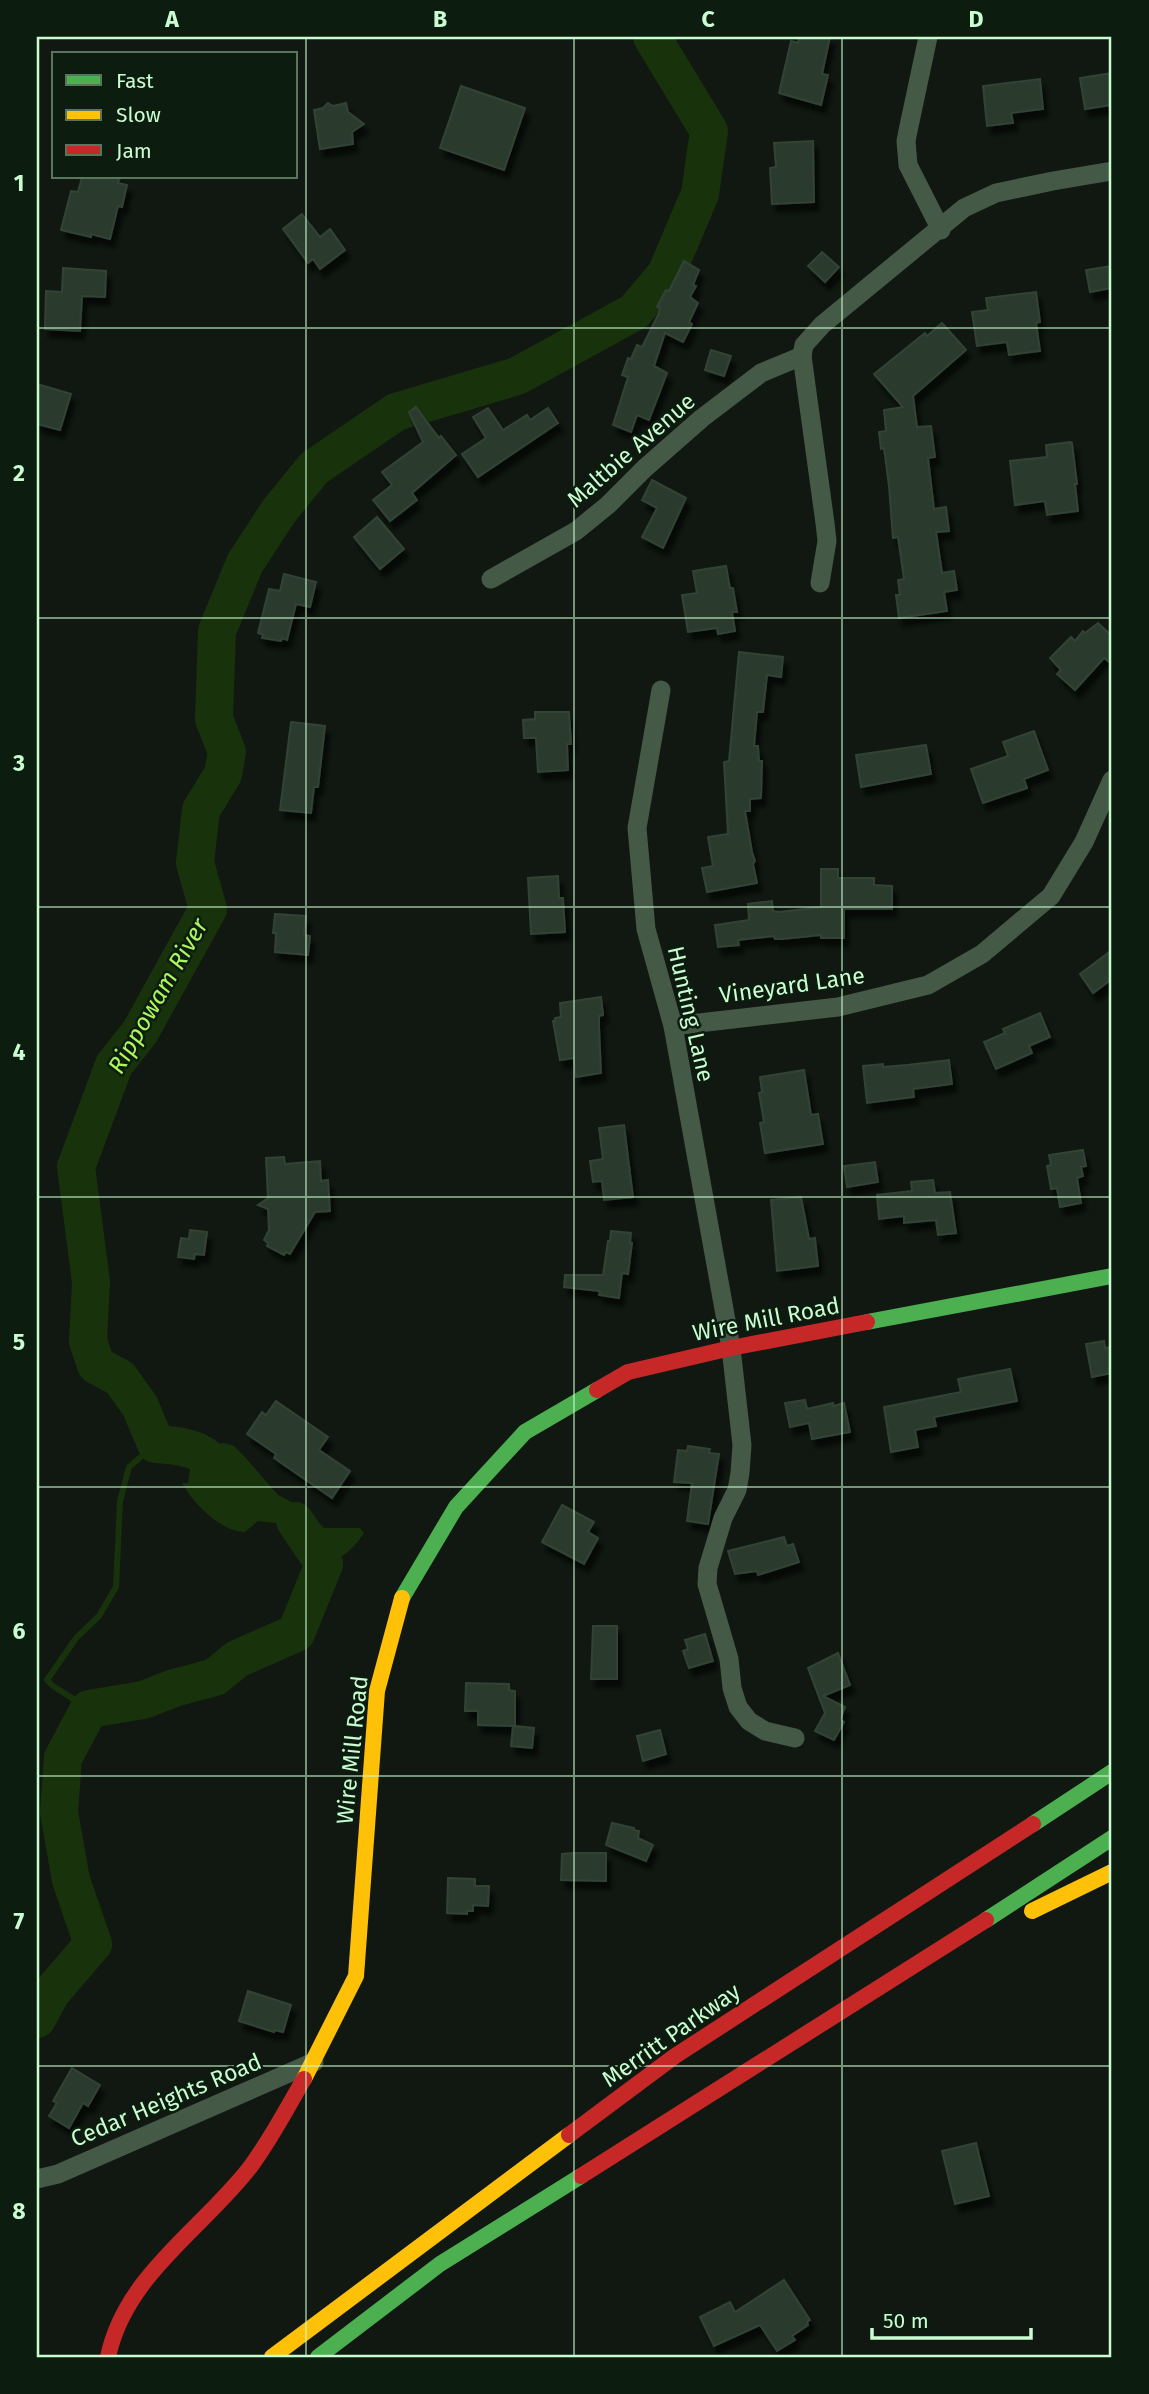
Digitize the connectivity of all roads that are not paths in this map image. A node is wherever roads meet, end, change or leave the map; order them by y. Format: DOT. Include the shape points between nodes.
graph roads {
  1 [pos="928,37"];
  2 [pos="1112,171"];
  3 [pos="941,230"];
  4 [pos="802,356"];
  5 [pos="491,579"];
  6 [pos="820,583"];
  7 [pos="661,690"];
  8 [pos="1112,780"];
  9 [pos="673,1026"];
  10 [pos="1112,1276"];
  11 [pos="731,1348"];
  12 [pos="795,1738"];
  13 [pos="1108,1774"];
  14 [pos="1112,1838"];
  15 [pos="1112,1872"];
  16 [pos="912,1968"];
  17 [pos="314,2063"];
  18 [pos="37,2179"];
  19 [pos="108,2357"];
  20 [pos="272,2357"];
  21 [pos="318,2357"];
  1 -- 3 [label="street" via="909,126 908,165"];
  2 -- 3 [label="street" via="996,193 964,208"];
  3 -- 4 [label="street" via="822,325 804,345"];
  4 -- 5 [label="street, Maltbie Avenue" via="761,373 702,418 576,531"];
  4 -- 6 [label="street" via="827,541"];
  7 -- 9 [label="street, Hunting Lane" via="637,828 646,929"];
  8 -- 9 [label="street, Vineyard Lane" via="1084,842 1051,896 982,954 928,985 838,1007"];
  9 -- 11 [label="street, Hunting Lane"];
  10 -- 11 [label="main road, Wire Mill Road"];
  11 -- 12 [label="street, Hunting Lane" via="742,1445 740,1473 708,1568 707,1584 738,1707 765,1731"];
  11 -- 17 [label="main road, Wire Mill Road" via="628,1372 525,1432 456,1507 399,1603 377,1691 356,1976"];
  13 -- 20 [label="main road, Merritt Parkway" via="675,2056"];
  14 -- 16 [label="main road"];
  15 -- 16 [label="main road"];
  16 -- 21 [label="main road" via="440,2264"];
  17 -- 18 [label="street, Cedar Heights Road"];
  17 -- 19 [label="main road, Wire Mill Road" via="250,2167 142,2283 113,2333"];
}
